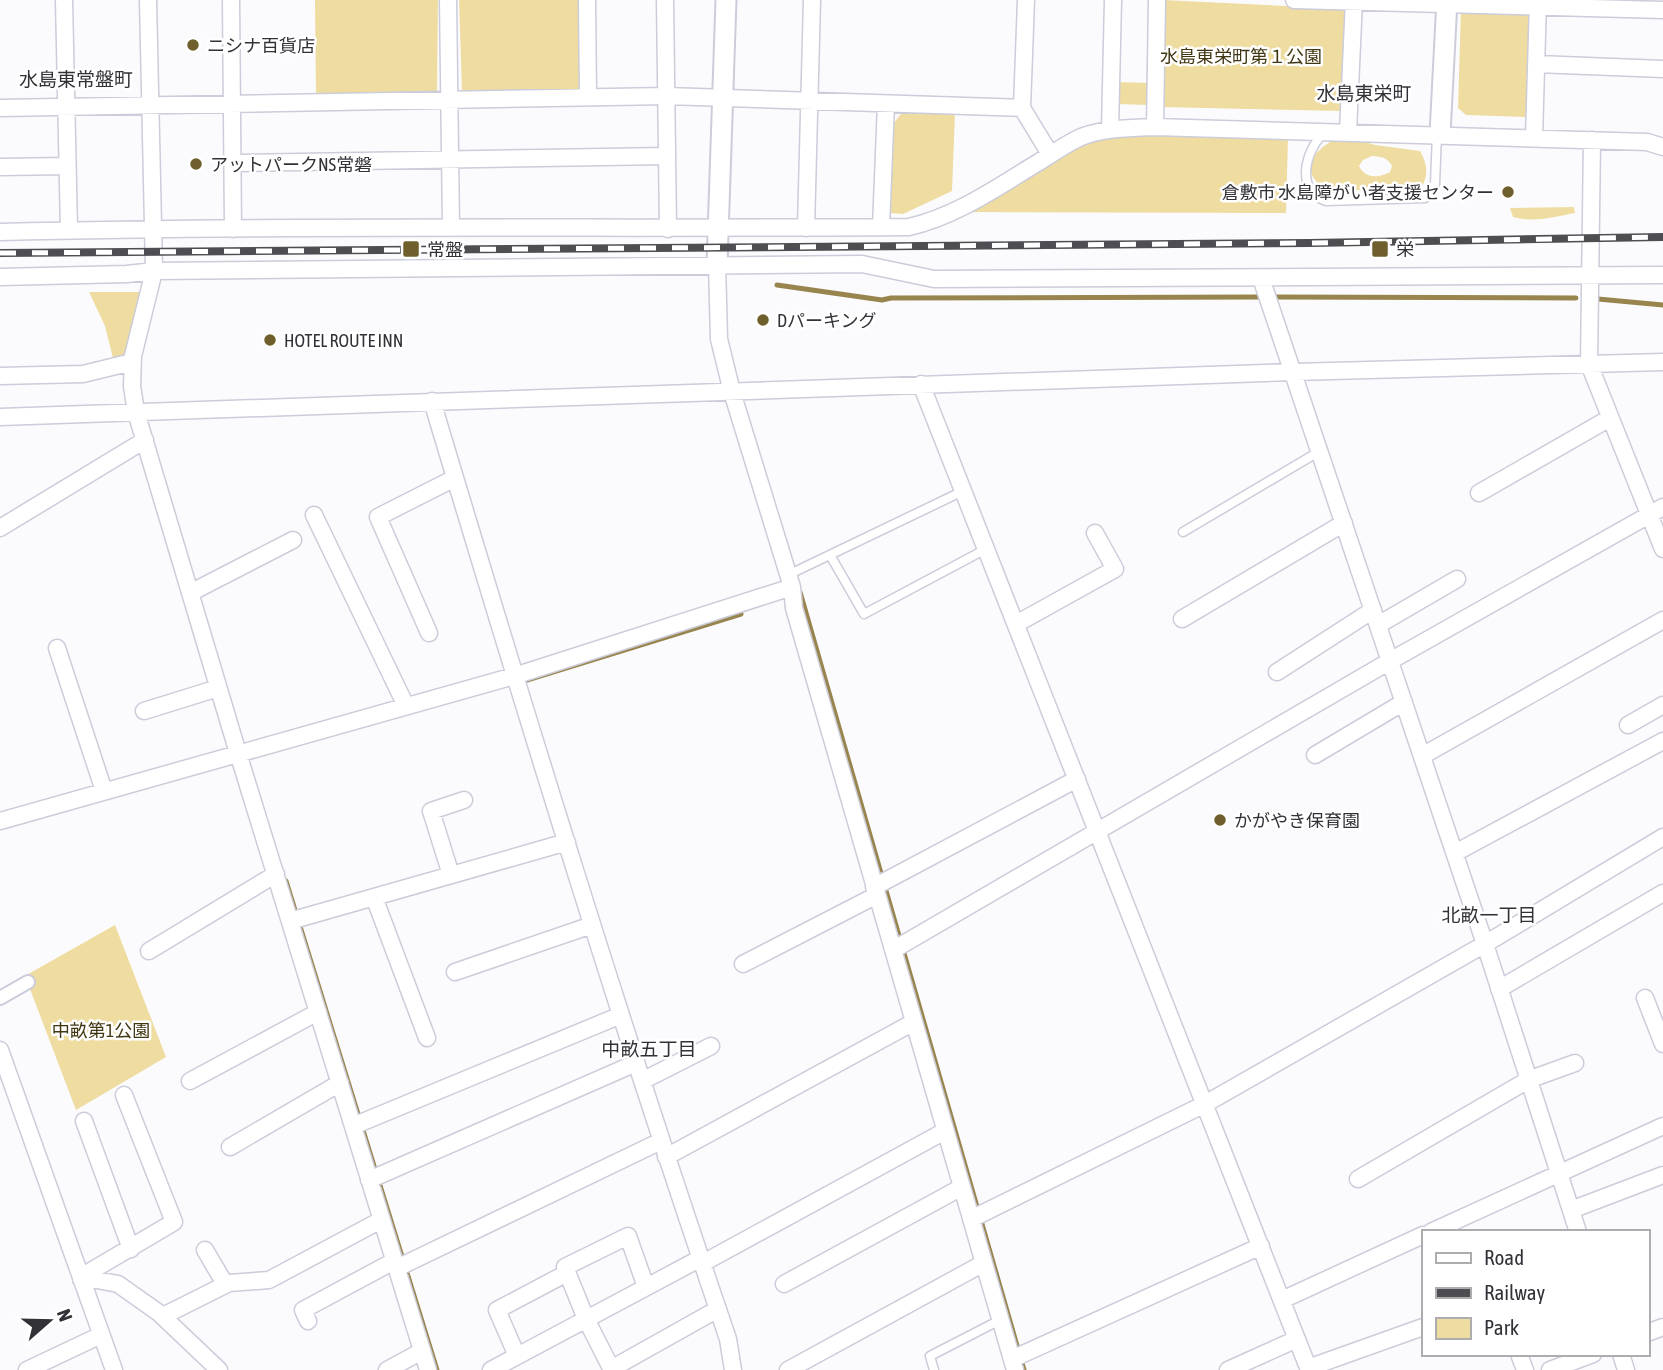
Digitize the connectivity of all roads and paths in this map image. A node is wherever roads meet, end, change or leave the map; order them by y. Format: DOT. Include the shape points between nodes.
graph roads {
  1 [pos="64,0"];
  2 [pos="148,0"];
  3 [pos="231,0"];
  4 [pos="448,0"];
  5 [pos="587,0"];
  6 [pos="665,0"];
  7 [pos="726,0"];
  8 [pos="812,0"];
  9 [pos="1026,0"];
  10 [pos="1113,0"];
  11 [pos="1157,0"];
  12 [pos="1294,0"];
  13 [pos="1354,1"];
  14 [pos="1446,2"];
  15 [pos="1538,3"];
  16 [pos="1663,10"];
  17 [pos="1537,64"];
  18 [pos="1663,69"];
  19 [pos="667,96"];
  20 [pos="588,97"];
  21 [pos="723,99"];
  22 [pos="450,100"];
  23 [pos="809,102"];
  24 [pos="232,104"];
  25 [pos="886,104"];
  26 [pos="150,105"];
  27 [pos="66,106"];
  28 [pos="0,108"];
  29 [pos="1022,108"];
  30 [pos="1155,127"];
  31 [pos="1110,129"];
  32 [pos="1326,131"];
  33 [pos="1348,132"];
  34 [pos="1438,134"];
  35 [pos="1534,138"];
  36 [pos="1592,140"];
  37 [pos="1663,147"];
  38 [pos="1051,154"];
  39 [pos="667,156"];
  40 [pos="450,160"];
  41 [pos="233,163"];
  42 [pos="67,166"];
  43 [pos="0,167"];
  44 [pos="881,227"];
  45 [pos="451,228"];
  46 [pos="806,228"];
  47 [pos="153,229"];
  48 [pos="233,229"];
  49 [pos="668,229"];
  50 [pos="718,229"];
  51 [pos="69,230"];
  52 [pos="0,232"];
  53 [pos="717,264"];
  54 [pos="154,271"];
  55 [pos="1663,275"];
  56 [pos="0,277"];
  57 [pos="1591,277"];
  58 [pos="1261,278"];
  59 [pos="132,362"];
  60 [pos="1663,362"];
  61 [pos="1589,364"];
  62 [pos="1294,372"];
  63 [pos="0,376"];
  64 [pos="921,384"];
  65 [pos="732,392"];
  66 [pos="432,401"];
  67 [pos="136,412"];
  68 [pos="0,417"];
  69 [pos="1610,418"];
  70 [pos="145,440"];
  71 [pos="1320,451"];
  72 [pos="455,478"];
  73 [pos="963,491"];
  74 [pos="1479,494"];
  75 [pos="1656,511"];
  76 [pos="314,515"];
  77 [pos="1344,523"];
  78 [pos="0,528"];
  79 [pos="1183,532"];
  80 [pos="1095,533"];
  81 [pos="293,540"];
  82 [pos="1663,549"];
  83 [pos="986,550"];
  84 [pos="830,555"];
  85 [pos="1457,579"];
  86 [pos="790,581"];
  87 [pos="194,591"];
  88 [pos="1376,617"];
  89 [pos="1182,619"];
  90 [pos="1663,620"];
  91 [pos="1016,624"];
  92 [pos="429,633"];
  93 [pos="57,648"];
  94 [pos="1390,661"];
  95 [pos="1277,673"];
  96 [pos="514,676"];
  97 [pos="218,688"];
  98 [pos="1404,702"];
  99 [pos="1663,705"];
  100 [pos="406,706"];
  101 [pos="144,711"];
  102 [pos="1628,725"];
  103 [pos="1663,741"];
  104 [pos="238,753"];
  105 [pos="1315,755"];
  106 [pos="1422,756"];
  107 [pos="1077,779"];
  108 [pos="104,791"];
  109 [pos="464,800"];
  110 [pos="0,821"];
  111 [pos="1098,831"];
  112 [pos="1663,837"];
  113 [pos="567,842"];
  114 [pos="1455,853"];
  115 [pos="275,874"];
  116 [pos="451,875"];
  117 [pos="876,891"];
  118 [pos="1663,893"];
  119 [pos="374,897"];
  120 [pos="296,919"];
  121 [pos="592,925"];
  122 [pos="1485,944"];
  123 [pos="892,950"];
  124 [pos="149,951"];
  125 [pos="743,964"];
  126 [pos="455,972"];
  127 [pos="27,982"];
  128 [pos="1499,989"];
  129 [pos="0,998"];
  130 [pos="1645,998"];
  131 [pos="318,1012"];
  132 [pos="621,1015"];
  133 [pos="914,1022"];
  134 [pos="427,1038"];
  135 [pos="1663,1044"];
  136 [pos="711,1046"];
  137 [pos="0,1050"];
  138 [pos="636,1063"];
  139 [pos="1575,1063"];
  140 [pos="1528,1080"];
  141 [pos="190,1081"];
  142 [pos="642,1081"];
  143 [pos="340,1083"];
  144 [pos="124,1095"];
  145 [pos="1205,1104"];
  146 [pos="84,1121"];
  147 [pos="353,1126"];
  148 [pos="1663,1126"];
  149 [pos="945,1131"];
  150 [pos="661,1141"];
  151 [pos="230,1147"];
  152 [pos="666,1157"];
  153 [pos="1558,1174"];
  154 [pos="1663,1175"];
  155 [pos="1358,1179"];
  156 [pos="369,1180"];
  157 [pos="962,1187"];
  158 [pos="1571,1210"];
  159 [pos="977,1216"];
  160 [pos="381,1220"];
  161 [pos="1435,1230"];
  162 [pos="1577,1230"];
  163 [pos="1422,1235"];
  164 [pos="1261,1246"];
  165 [pos="131,1249"];
  166 [pos="205,1250"];
  167 [pos="701,1260"];
  168 [pos="984,1263"];
  169 [pos="396,1265"];
  170 [pos="567,1273"];
  171 [pos="81,1278"];
  172 [pos="225,1284"];
  173 [pos="784,1284"];
  174 [pos="646,1287"];
  175 [pos="1282,1300"];
  176 [pos="718,1309"];
  177 [pos="163,1316"];
  178 [pos="586,1319"];
  179 [pos="1000,1320"];
  180 [pos="309,1321"];
  181 [pos="1422,1327"];
  182 [pos="101,1335"];
  183 [pos="1297,1339"];
  184 [pos="422,1350"];
  185 [pos="517,1356"];
  186 [pos="1588,1356"];
  187 [pos="1017,1360"];
  188 [pos="612,1369"];
  189 [pos="1309,1369"];
  190 [pos="27,1370"];
  191 [pos="114,1370"];
  192 [pos="219,1370"];
  193 [pos="387,1370"];
  194 [pos="428,1370"];
  195 [pos="491,1370"];
  196 [pos="733,1370"];
  197 [pos="788,1370"];
  198 [pos="934,1370"];
  199 [pos="1228,1370"];
  200 [pos="1550,1370"];
  1 -- 27 [label="street"];
  2 -- 26 [label="street"];
  3 -- 24 [label="street"];
  4 -- 22 [label="street"];
  5 -- 20 [label="street"];
  6 -- 19 [label="street"];
  7 -- 21 [label="street"];
  8 -- 23 [label="street"];
  9 -- 29 [label="street"];
  10 -- 31 [label="street"];
  11 -- 30 [label="street"];
  12 -- 13 [label="street"];
  13 -- 14 [label="street"];
  13 -- 33 [label="street"];
  14 -- 15 [label="street"];
  14 -- 34 [label="street"];
  15 -- 16 [label="street"];
  15 -- 17 [label="street"];
  17 -- 18 [label="street"];
  17 -- 35 [label="street"];
  19 -- 20 [label="street"];
  19 -- 21 [label="street"];
  19 -- 39 [label="street"];
  20 -- 22 [label="street"];
  21 -- 23 [label="street"];
  21 -- 50 [label="street"];
  22 -- 24 [label="street"];
  22 -- 40 [label="street"];
  23 -- 25 [label="street"];
  23 -- 46 [label="street"];
  24 -- 26 [label="street"];
  24 -- 41 [label="street"];
  25 -- 29 [label="street"];
  25 -- 44 [label="street"];
  26 -- 27 [label="street"];
  26 -- 47 [label="street"];
  27 -- 28 [label="street"];
  27 -- 42 [label="street"];
  29 -- 38 [label="street"];
  30 -- 31 [label="street"];
  30 -- 32 [label="street"];
  31 -- 38 [label="street" via="1081,137"];
  32 -- 33 [label="street"];
  32 -- 34 [label="lane" via="1310,149 1307,177 1308,188 1325,201 1425,198 1436,184"];
  33 -- 34 [label="street"];
  34 -- 35 [label="street"];
  35 -- 36 [label="street"];
  36 -- 37 [label="street"];
  36 -- 57 [label="street"];
  38 -- 44 [label="street" via="934,222"];
  39 -- 40 [label="street"];
  39 -- 49 [label="street"];
  40 -- 41 [label="street"];
  40 -- 45 [label="street"];
  41 -- 48 [label="street"];
  42 -- 43 [label="street"];
  42 -- 51 [label="street"];
  44 -- 46 [label="street"];
  45 -- 48 [label="street"];
  45 -- 49 [label="street"];
  46 -- 50 [label="street"];
  47 -- 48 [label="street"];
  47 -- 51 [label="street"];
  47 -- 54 [label="street"];
  49 -- 50 [label="street"];
  50 -- 53 [label="street"];
  51 -- 52 [label="street"];
  53 -- 54 [label="street"];
  53 -- 58 [label="street" via="862,264 934,279"];
  53 -- 65 [label="street" via="719,340"];
  54 -- 56 [label="street"];
  54 -- 59 [label="street"];
  55 -- 57 [label="street"];
  57 -- 58 [label="street"];
  57 -- 61 [label="street"];
  58 -- 62 [label="street"];
  59 -- 63 [label="street" via="83,374"];
  59 -- 67 [label="street"];
  60 -- 61 [label="street"];
  61 -- 62 [label="street"];
  61 -- 69 [label="street"];
  62 -- 64 [label="street"];
  62 -- 71 [label="street"];
  64 -- 65 [label="street"];
  64 -- 73 [label="street"];
  65 -- 66 [label="street"];
  65 -- 86 [label="street"];
  66 -- 67 [label="street"];
  66 -- 72 [label="street"];
  67 -- 68 [label="street"];
  67 -- 70 [label="street"];
  69 -- 74 [label="street"];
  69 -- 75 [label="street"];
  70 -- 78 [label="street"];
  70 -- 87 [label="street"];
  71 -- 77 [label="street"];
  71 -- 79 [label="lane"];
  72 -- 92 [label="street" via="378,517"];
  72 -- 96 [label="street"];
  73 -- 83 [label="street"];
  73 -- 84 [label="lane"];
  75 -- 82 [label="street"];
  75 -- 94 [label="street"];
  76 -- 100 [label="street"];
  77 -- 88 [label="street"];
  77 -- 89 [label="street"];
  80 -- 91 [label="street" via="1115,569"];
  81 -- 87 [label="street"];
  83 -- 84 [label="lane" via="864,614"];
  83 -- 91 [label="street"];
  84 -- 86 [label="lane"];
  85 -- 88 [label="street"];
  86 -- 96 [label="street"];
  86 -- 117 [label="street"];
  87 -- 97 [label="street"];
  88 -- 94 [label="street"];
  88 -- 95 [label="street"];
  90 -- 106 [label="street"];
  91 -- 107 [label="street"];
  93 -- 108 [label="street"];
  94 -- 98 [label="street"];
  94 -- 111 [label="street"];
  96 -- 100 [label="street"];
  96 -- 113 [label="street"];
  97 -- 101 [label="street"];
  97 -- 104 [label="street"];
  98 -- 105 [label="street"];
  98 -- 106 [label="street"];
  99 -- 102 [label="street"];
  100 -- 104 [label="street"];
  103 -- 114 [label="street"];
  104 -- 108 [label="street"];
  104 -- 115 [label="street"];
  106 -- 114 [label="street"];
  107 -- 111 [label="street"];
  107 -- 117 [label="street"];
  108 -- 110 [label="street"];
  109 -- 116 [label="street" via="431,811"];
  111 -- 123 [label="street"];
  111 -- 145 [label="street"];
  112 -- 122 [label="street"];
  113 -- 116 [label="street"];
  113 -- 121 [label="street"];
  114 -- 122 [label="street"];
  115 -- 120 [label="street"];
  115 -- 124 [label="street"];
  116 -- 119 [label="street"];
  117 -- 123 [label="street"];
  117 -- 125 [label="street"];
  118 -- 128 [label="street"];
  119 -- 120 [label="street"];
  119 -- 134 [label="street"];
  120 -- 131 [label="street"];
  121 -- 126 [label="street"];
  121 -- 132 [label="street"];
  122 -- 128 [label="street"];
  122 -- 145 [label="street"];
  123 -- 133 [label="street"];
  127 -- 129 [label="street"];
  128 -- 140 [label="street"];
  130 -- 135 [label="street"];
  131 -- 141 [label="street"];
  131 -- 143 [label="street"];
  132 -- 138 [label="street"];
  132 -- 147 [label="street"];
  133 -- 149 [label="street"];
  133 -- 152 [label="street"];
  136 -- 142 [label="street"];
  137 -- 171 [label="street"];
  138 -- 142 [label="street"];
  138 -- 156 [label="street"];
  139 -- 140 [label="street"];
  140 -- 153 [label="street"];
  140 -- 155 [label="street"];
  142 -- 150 [label="street"];
  143 -- 147 [label="street"];
  143 -- 151 [label="street"];
  144 -- 165 [label="street" via="174,1222"];
  145 -- 159 [label="street"];
  145 -- 164 [label="street"];
  146 -- 165 [label="street"];
  147 -- 156 [label="street"];
  148 -- 153 [label="street"];
  149 -- 157 [label="street"];
  149 -- 167 [label="street"];
  150 -- 152 [label="street"];
  150 -- 169 [label="street"];
  152 -- 167 [label="street"];
  153 -- 158 [label="street"];
  153 -- 161 [label="street"];
  154 -- 158 [label="street"];
  156 -- 160 [label="street"];
  157 -- 159 [label="street"];
  157 -- 173 [label="street"];
  158 -- 162 [label="street"];
  159 -- 168 [label="street"];
  160 -- 169 [label="street"];
  160 -- 172 [label="street" via="269,1280"];
  163 -- 175 [label="street"];
  164 -- 175 [label="street"];
  164 -- 187 [label="street"];
  165 -- 171 [label="street"];
  166 -- 172 [label="street"];
  167 -- 174 [label="street"];
  167 -- 176 [label="street"];
  168 -- 179 [label="street"];
  168 -- 197 [label="street"];
  169 -- 180 [label="street" via="303,1310"];
  169 -- 184 [label="street"];
  170 -- 174 [label="street" via="565,1267 628,1236"];
  170 -- 178 [label="street"];
  170 -- 185 [label="street" via="497,1310"];
  171 -- 177 [label="street" via="118,1284"];
  171 -- 182 [label="street"];
  172 -- 177 [label="street"];
  174 -- 178 [label="street"];
  175 -- 183 [label="street"];
  176 -- 188 [label="street"];
  176 -- 196 [label="street"];
  177 -- 192 [label="street"];
  178 -- 185 [label="street"];
  178 -- 188 [label="street"];
  179 -- 187 [label="street"];
  179 -- 198 [label="lane" via="930,1356"];
  181 -- 189 [label="street"];
  182 -- 190 [label="street"];
  182 -- 191 [label="street"];
  183 -- 189 [label="street"];
  183 -- 199 [label="street"];
  184 -- 193 [label="street"];
  184 -- 194 [label="street"];
  185 -- 195 [label="street"];
  186 -- 200 [label="street"];
}
